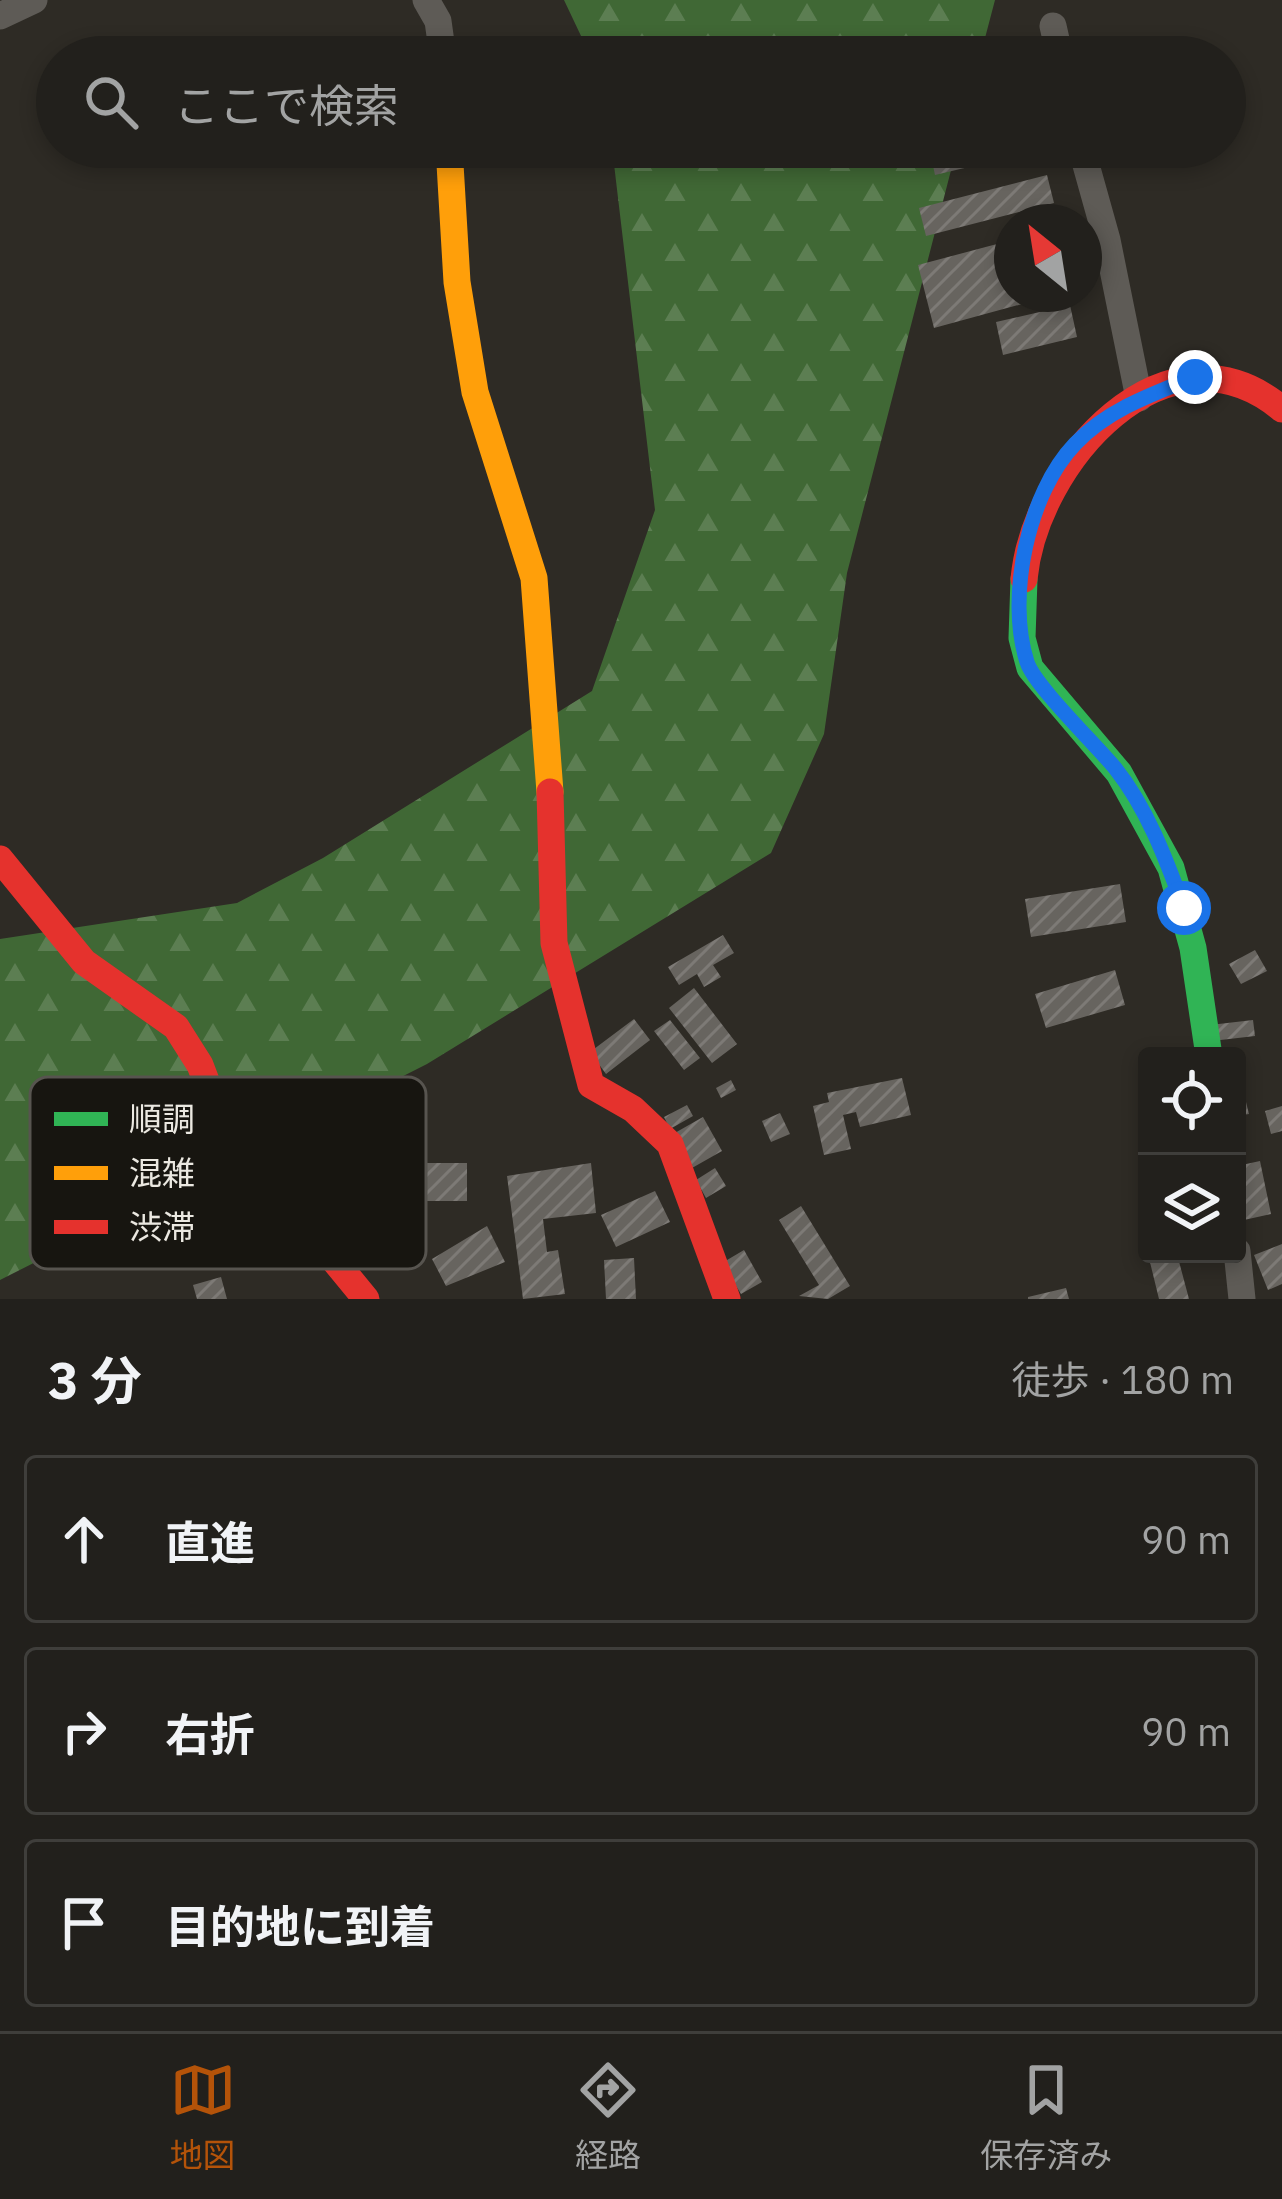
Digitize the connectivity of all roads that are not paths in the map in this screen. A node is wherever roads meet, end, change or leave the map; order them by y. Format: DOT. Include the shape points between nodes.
graph roads {
  1 [pos="34,0"];
  2 [pos="426,0"];
  3 [pos="0,16"];
  4 [pos="1053,26"];
  5 [pos="440,36"];
  6 [pos="1055,36"];
  7 [pos="450,168"];
  8 [pos="1087,168"];
  9 [pos="1139,398"];
  10 [pos="1282,409"];
  11 [pos="0,859"];
  12 [pos="1207,1047"];
  13 [pos="205,1077"];
  14 [pos="1238,1263"];
  15 [pos="341,1269"];
  16 [pos="366,1299"];
  17 [pos="727,1299"];
  18 [pos="1241,1299"];
  1 -- 3 [label="street"];
  2 -- 5 [label="street"];
  4 -- 6 [label="street"];
  7 -- 17 [label="street" via="475,392 534,578 547,698 554,943 564,987 591,1085 670,1144"];
  8 -- 9 [label="street"];
  9 -- 10 [label="street" via="1195,377 1237,377"];
  9 -- 12 [label="street" via="1074,444 1037,506 1022,617 1027,665 1119,773 1162,848 1184,908"];
  11 -- 13 [label="street" via="84,962 176,1028"];
  14 -- 18 [label="street"];
  15 -- 16 [label="street"];
}
